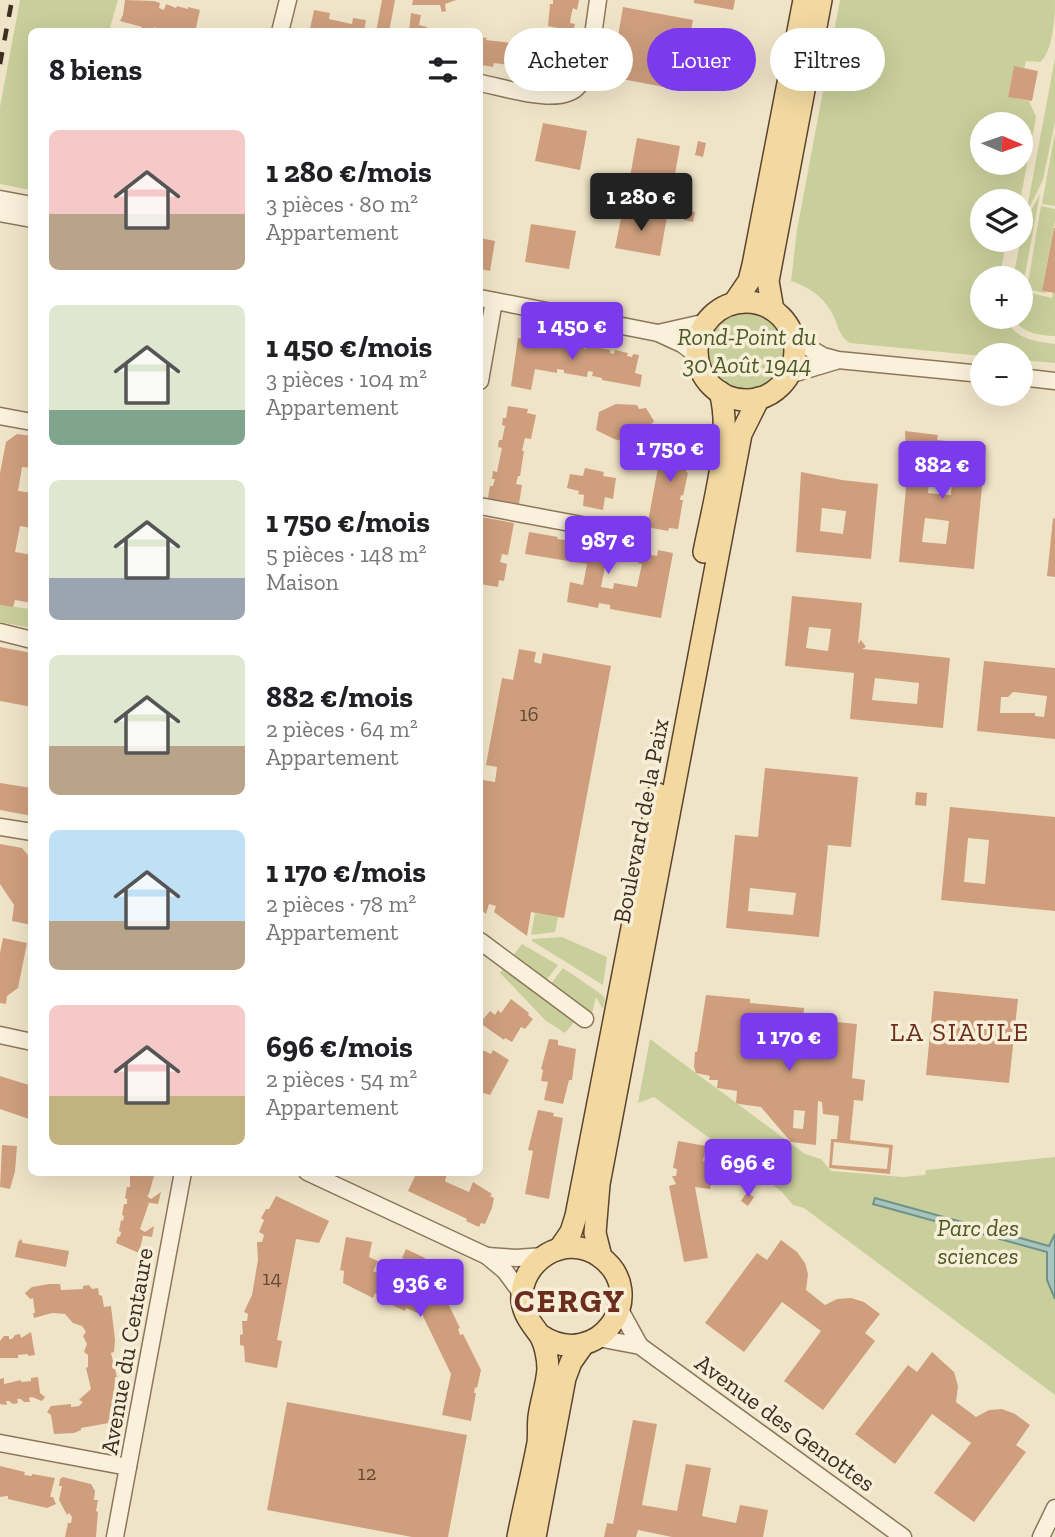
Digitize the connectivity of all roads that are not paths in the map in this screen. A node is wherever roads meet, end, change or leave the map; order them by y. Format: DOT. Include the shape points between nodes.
graph roads {
  1 [pos="288,0"];
  2 [pos="598,0"];
  3 [pos="804,0"];
  4 [pos="821,0"];
  5 [pos="281,28"];
  6 [pos="483,84"];
  7 [pos="28,205"];
  8 [pos="6,207"];
  9 [pos="28,217"];
  10 [pos="487,299"];
  11 [pos="734,303"];
  12 [pos="773,310"];
  13 [pos="707,322"];
  14 [pos="658,333"];
  15 [pos="794,339"];
  16 [pos="483,346"];
  17 [pos="698,356"];
  18 [pos="838,360"];
  19 [pos="970,373"];
  20 [pos="789,375"];
  21 [pos="1033,378"];
  22 [pos="1055,381"];
  23 [pos="720,392"];
  24 [pos="759,398"];
  25 [pos="0,416"];
  26 [pos="28,421"];
  27 [pos="483,507"];
  28 [pos="640,536"];
  29 [pos="0,632"];
  30 [pos="28,639"];
  31 [pos="0,827"];
  32 [pos="28,831"];
  33 [pos="483,943"];
  34 [pos="585,1019"];
  35 [pos="0,1035"];
  36 [pos="28,1042"];
  37 [pos="182,1176"];
  38 [pos="316,1176"];
  39 [pos="551,1252"];
  40 [pos="487,1256"];
  41 [pos="601,1257"];
  42 [pos="522,1294"];
  43 [pos="619,1308"];
  44 [pos="540,1335"];
  45 [pos="591,1341"];
  46 [pos="640,1346"];
  47 [pos="0,1443"];
  48 [pos="128,1467"];
  49 [pos="1055,1508"];
  50 [pos="115,1537"];
  51 [pos="518,1537"];
  52 [pos="535,1537"];
  53 [pos="902,1537"];
  54 [pos="1041,1537"];
  1 -- 5 [label="street"];
  2 -- 6 [label="street" via="585,71 575,90 547,96"];
  3 -- 11 [label="main road" via="754,265"];
  4 -- 12 [label="main road" via="772,254 768,285"];
  7 -- 8 [label="street"];
  8 -- 9 [label="street"];
  10 -- 14 [label="street"];
  10 -- 16 [label="street"];
  11 -- 12 [label="main road" via="751,302"];
  11 -- 13 [label="main road"];
  12 -- 15 [label="main road" via="785,320"];
  13 -- 14 [label="street"];
  13 -- 17 [label="main road" via="698,341"];
  14 -- 17 [label="street"];
  15 -- 18 [label="street"];
  15 -- 20 [label="main road" via="795,358"];
  17 -- 23 [label="main road" via="705,377"];
  18 -- 19 [label="street"];
  18 -- 20 [label="street"];
  20 -- 24 [label="main road" via="776,390"];
  21 -- 22 [label="street"];
  23 -- 24 [label="main road" via="739,399"];
  23 -- 39 [label="main road, Boulevard de la Paix" via="724,433 701,570 576,1216 570,1232"];
  24 -- 41 [label="main road, Boulevard de la Paix" via="741,434 599,1184 595,1233"];
  25 -- 26 [label="street"];
  27 -- 28 [label="street"];
  29 -- 30 [label="street"];
  31 -- 32 [label="street"];
  33 -- 34 [label="street"];
  35 -- 36 [label="street"];
  37 -- 48 [label="street, Avenue du Centaure"];
  38 -- 40 [label="street"];
  39 -- 40 [label="street" via="517,1258"];
  39 -- 41 [label="main road" via="584,1249"];
  39 -- 42 [label="main road" via="530,1270"];
  40 -- 42 [label="street"];
  41 -- 43 [label="main road" via="618,1281"];
  42 -- 44 [label="main road" via="526,1316"];
  43 -- 45 [label="main road" via="614,1322"];
  43 -- 46 [label="street, Avenue des Genottes"];
  44 -- 45 [label="main road" via="560,1345"];
  44 -- 51 [label="main road" via="548,1368"];
  45 -- 46 [label="street, Avenue des Genottes"];
  45 -- 52 [label="main road" via="571,1362 565,1378"];
  46 -- 53 [label="street, Avenue des Genottes"];
  47 -- 48 [label="street"];
  48 -- 50 [label="street, Avenue du Centaure"];
  49 -- 54 [label="street"];
}
